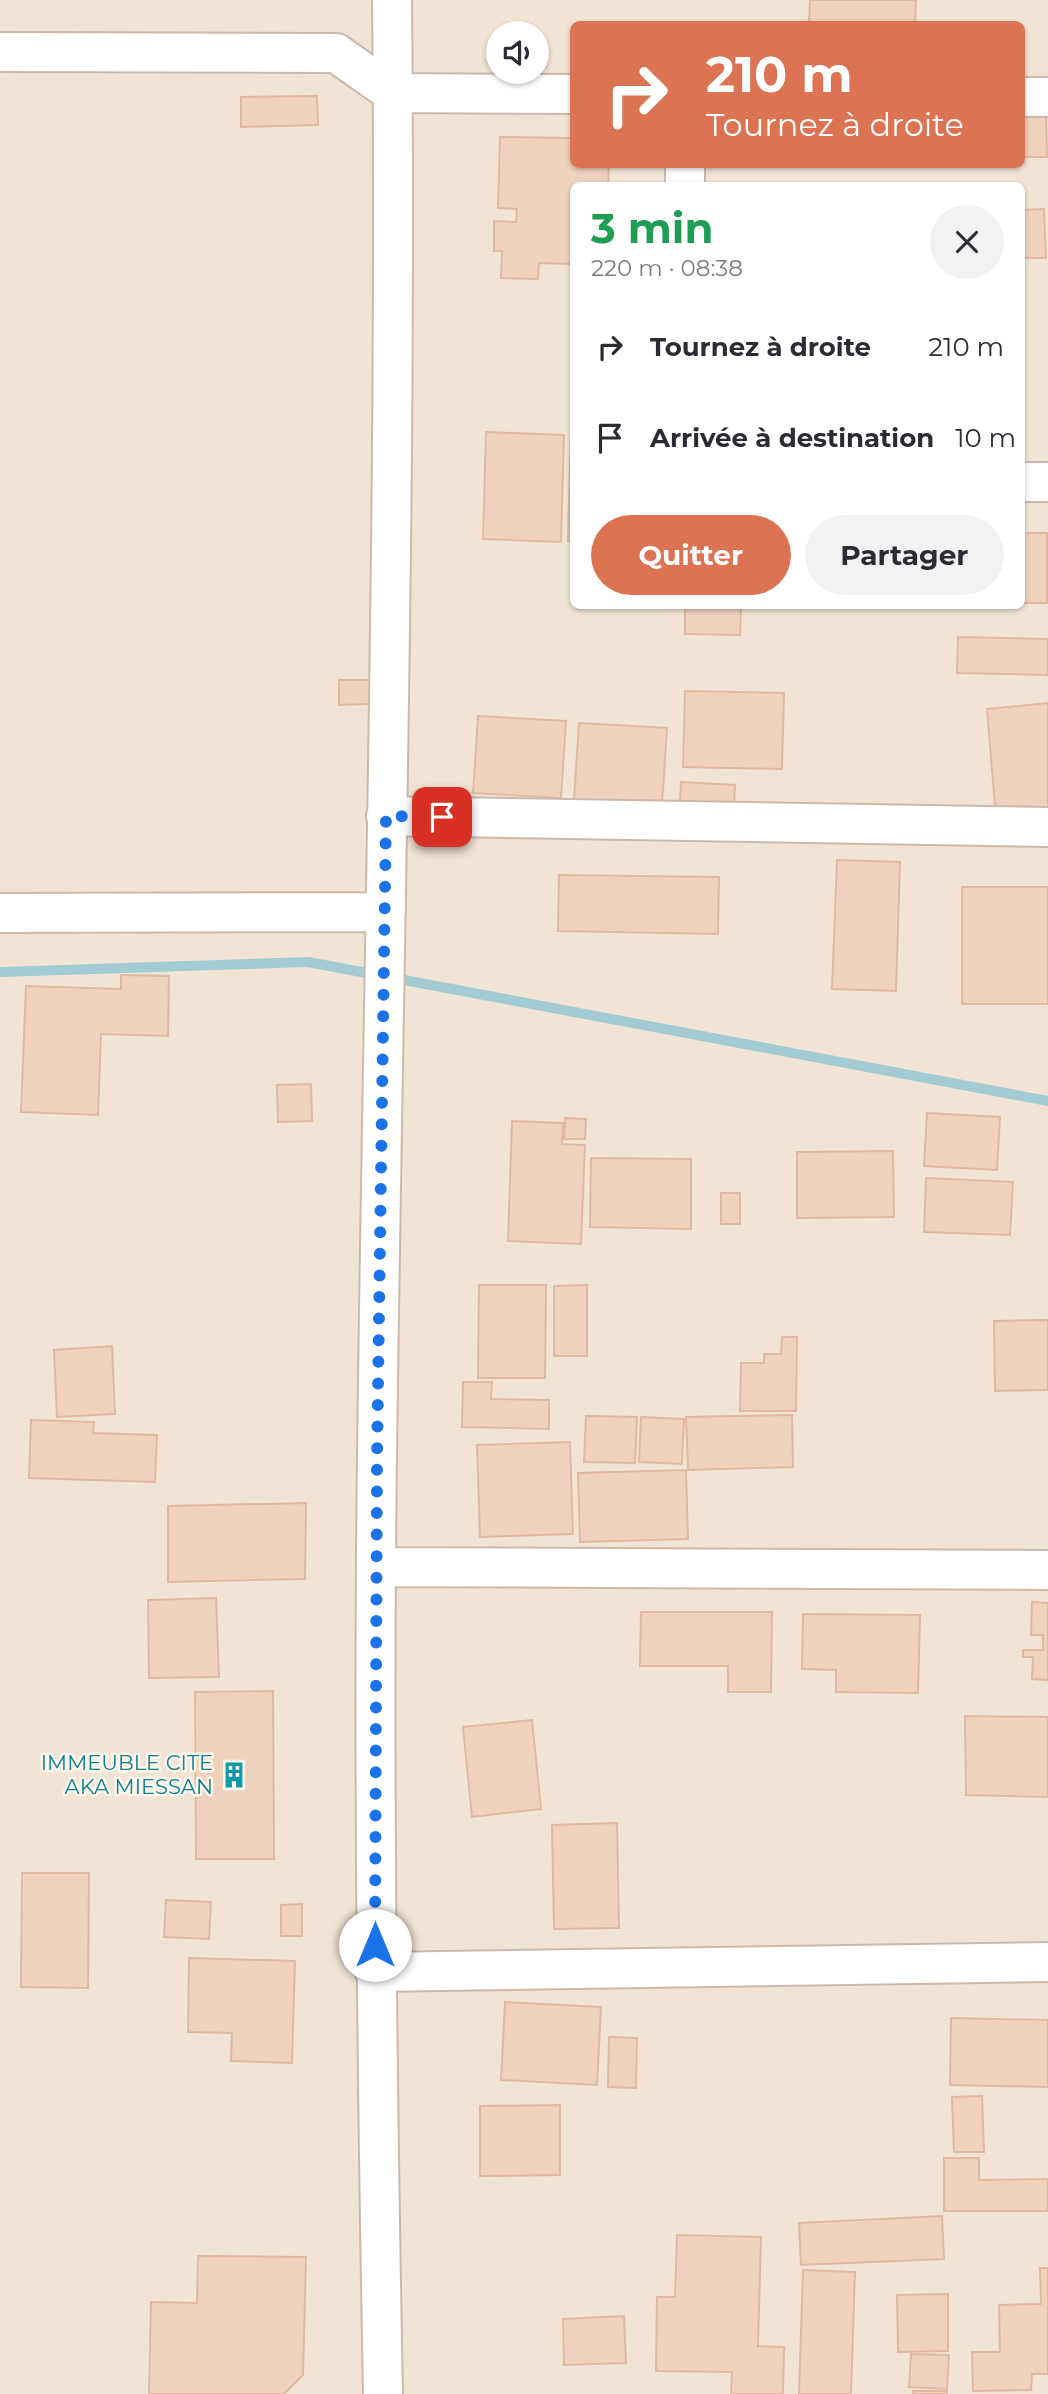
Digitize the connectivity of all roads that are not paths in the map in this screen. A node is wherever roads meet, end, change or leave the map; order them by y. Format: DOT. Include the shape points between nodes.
graph roads {
  1 [pos="392,0"];
  2 [pos="0,52"];
  3 [pos="393,93"];
  4 [pos="570,94"];
  5 [pos="1025,97"];
  6 [pos="1048,97"];
  7 [pos="1025,482"];
  8 [pos="1048,482"];
  9 [pos="386,816"];
  10 [pos="1048,827"];
  11 [pos="386,912"];
  12 [pos="0,913"];
  13 [pos="376,1567"];
  14 [pos="1048,1570"];
  15 [pos="1048,1962"];
  16 [pos="375,1972"];
  17 [pos="383,2394"];
  1 -- 3 [label="street"];
  2 -- 3 [label="street" via="336,52"];
  3 -- 4 [label="street"];
  3 -- 9 [label="street"];
  5 -- 6 [label="street"];
  7 -- 8 [label="street"];
  9 -- 10 [label="street"];
  9 -- 11 [label="street"];
  11 -- 12 [label="street"];
  11 -- 13 [label="street"];
  13 -- 14 [label="street"];
  13 -- 16 [label="street"];
  15 -- 16 [label="street"];
  16 -- 17 [label="street"];
}
